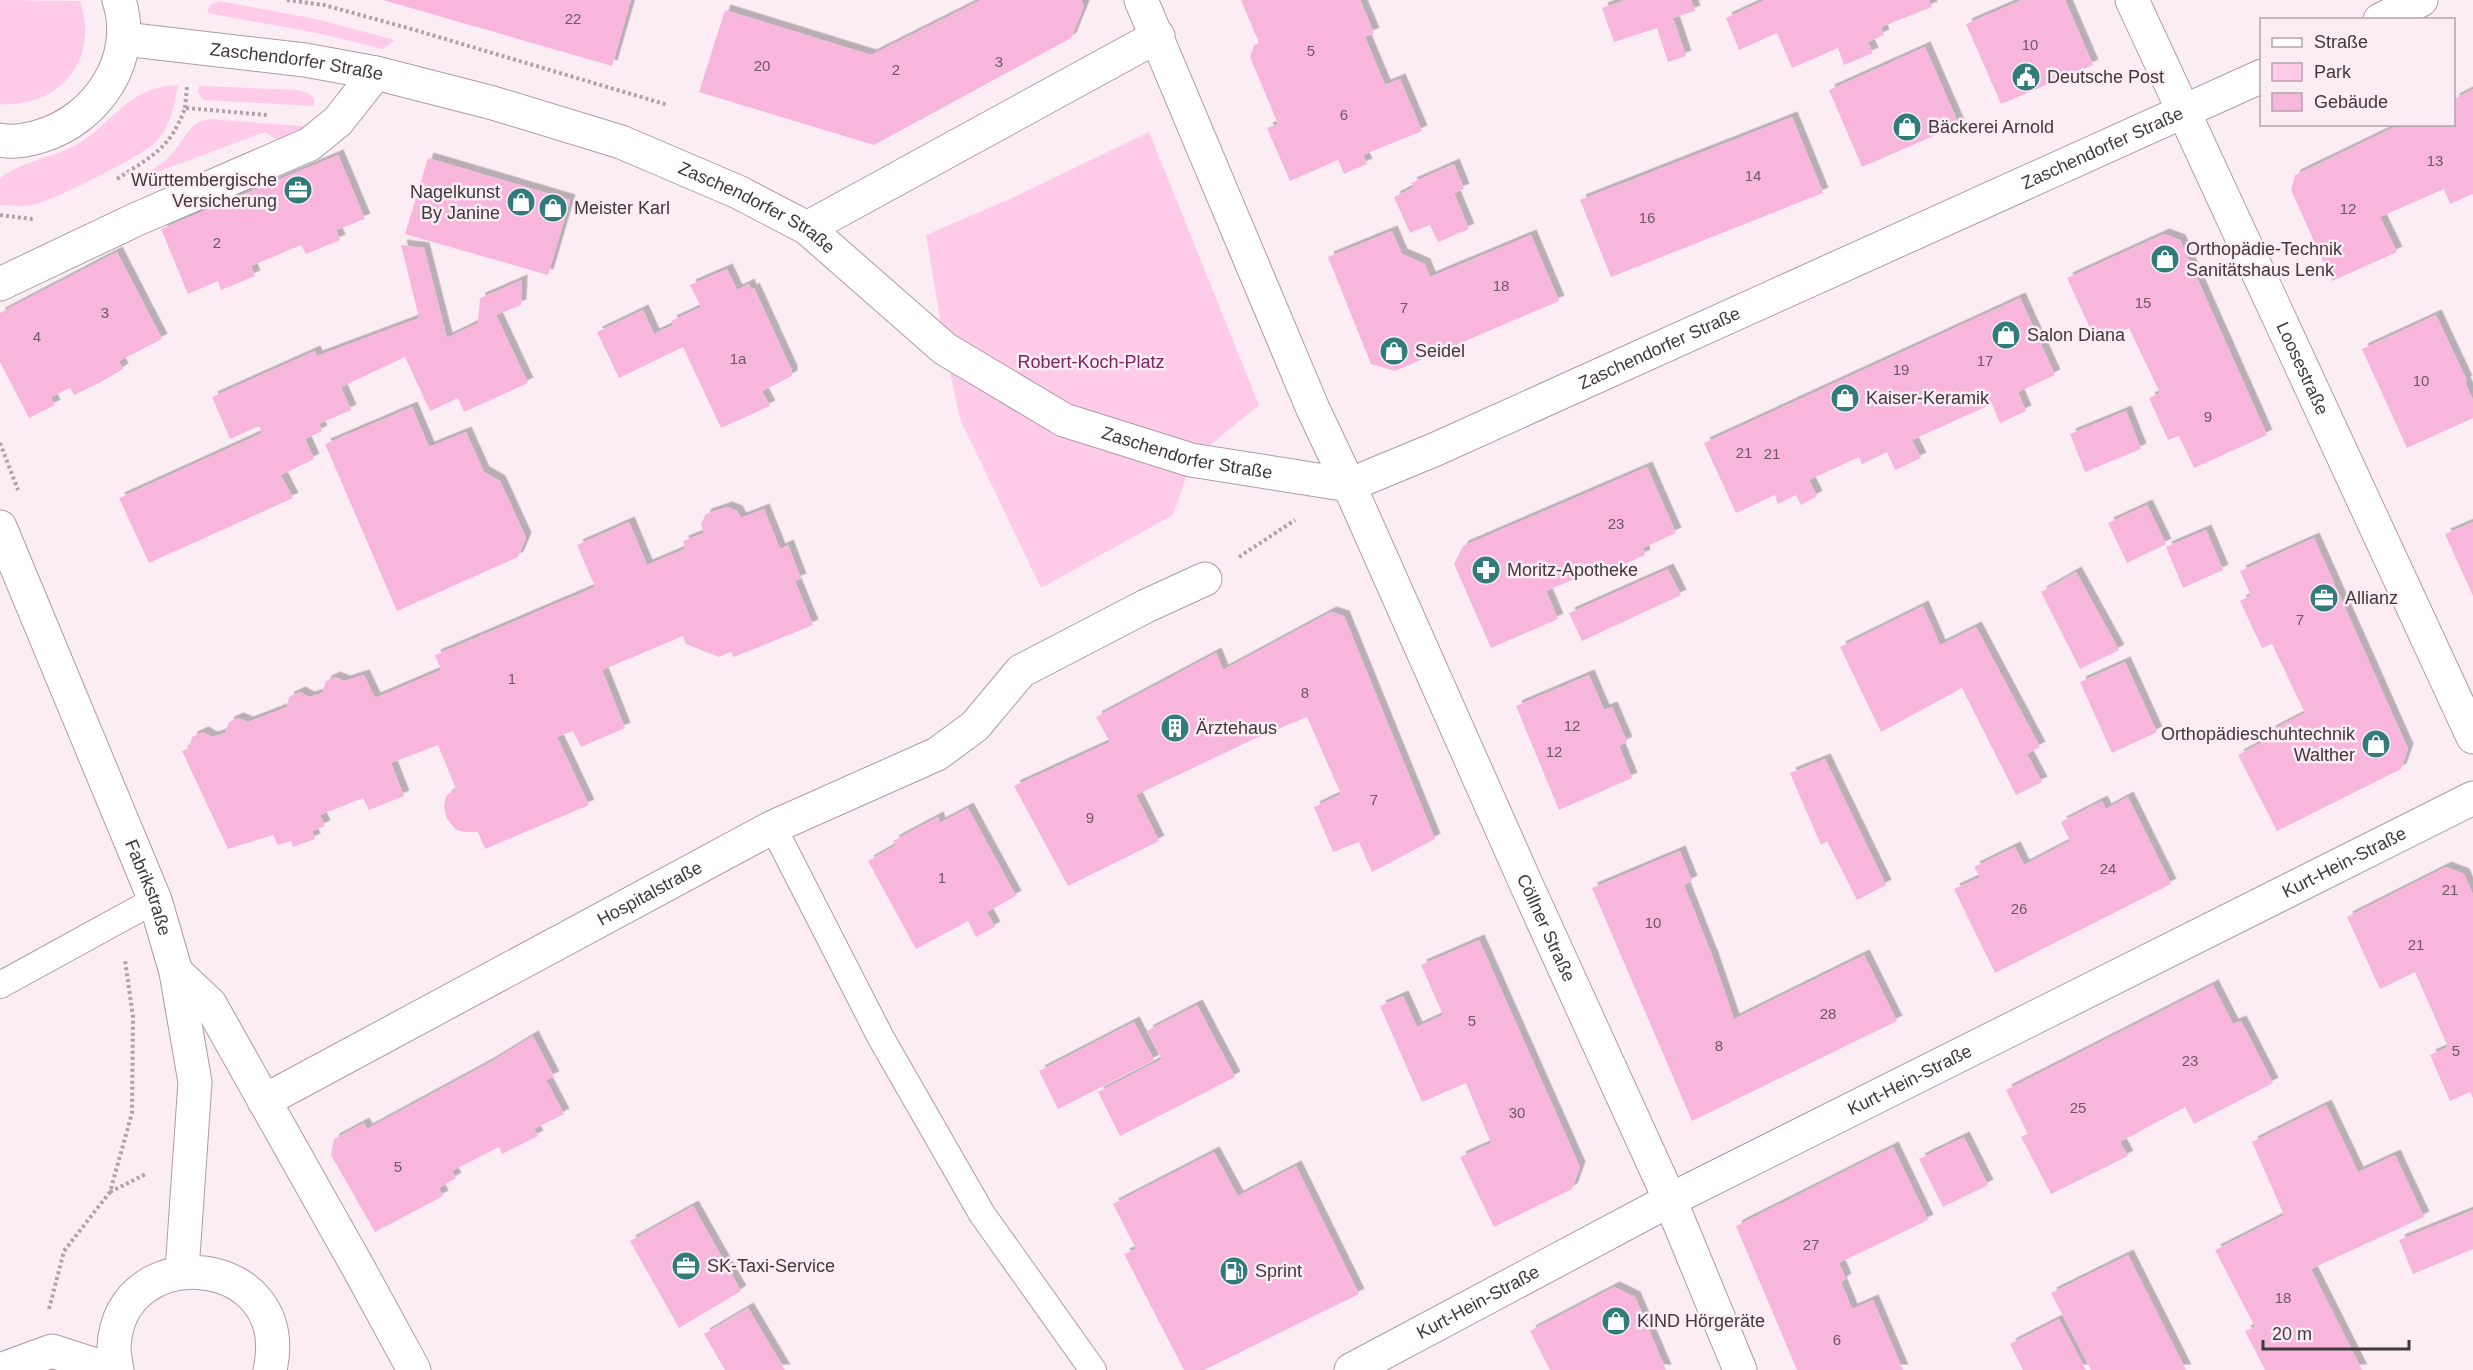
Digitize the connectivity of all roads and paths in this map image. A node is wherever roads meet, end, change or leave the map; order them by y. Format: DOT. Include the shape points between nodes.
graph roads {
  1 [pos="119,0"];
  2 [pos="287,0"];
  3 [pos="1141,0"];
  4 [pos="2132,0"];
  5 [pos="2421,0"];
  6 [pos="323,2"];
  7 [pos="2384,18"];
  8 [pos="1158,36"];
  9 [pos="124,39"];
  10 [pos="376,73"];
  11 [pos="2260,77"];
  12 [pos="668,105"];
  13 [pos="2183,113"];
  14 [pos="338,121"];
  15 [pos="0,140"];
  16 [pos="111,182"];
  17 [pos="0,215"];
  18 [pos="40,216"];
  19 [pos="807,228"];
  20 [pos="0,284"];
  21 [pos="1349,484"];
  22 [pos="0,527"];
  23 [pos="1205,579"];
  24 [pos="2473,737"];
  25 [pos="2473,798"];
  26 [pos="773,827"];
  27 [pos="155,900"];
  28 [pos="118,919"];
  29 [pos="176,972"];
  30 [pos="0,985"];
  31 [pos="264,1101"];
  32 [pos="1670,1200"];
  33 [pos="182,1271"];
  34 [pos="52,1352"];
  35 [pos="0,1370"];
  36 [pos="111,1370"];
  37 [pos="117,1370"];
  38 [pos="270,1370"];
  39 [pos="414,1370"];
  40 [pos="1093,1370"];
  41 [pos="1352,1370"];
  42 [pos="1740,1370"];
  1 -- 9 [label="street"];
  2 -- 6 [label="path"];
  3 -- 8 [label="street"];
  4 -- 13 [label="street, Loosestraße"];
  5 -- 7 [label="street"];
  6 -- 12 [label="path"];
  8 -- 19 [label="street"];
  8 -- 21 [label="street" via="1313,409"];
  9 -- 10 [label="street, Zaschendorfer Straße" via="305,60"];
  9 -- 15 [label="street" via="119,61 103,93 84,114 56,131 31,139"];
  10 -- 14 [label="street"];
  10 -- 19 [label="street, Zaschendorfer Straße" via="621,142 738,192"];
  11 -- 13 [label="street, Zaschendorfer Straße"];
  13 -- 21 [label="street, Zaschendorfer Straße" via="1458,439"];
  13 -- 24 [label="street, Loosestraße"];
  14 -- 16 [label="path" via="185,108 177,130 160,151"];
  14 -- 20 [label="street" via="310,144"];
  17 -- 18 [label="path" via="31,219"];
  19 -- 21 [label="street, Zaschendorfer Straße" via="945,349 1064,420 1191,460"];
  21 -- 23 [label="path"];
  21 -- 32 [label="street, Cöllner Straße"];
  22 -- 27 [label="street, Fabrikstraße"];
  23 -- 26 [label="street, Hospitalstraße" via="1021,671 975,726 937,754"];
  25 -- 32 [label="street, Kurt-Hein-Straße"];
  26 -- 31 [label="street, Hospitalstraße"];
  26 -- 40 [label="lane" via="881,1038 982,1215"];
  27 -- 28 [label="lane"];
  27 -- 29 [label="street, Fabrikstraße"];
  28 -- 30 [label="lane"];
  28 -- 34 [label="path" via="134,1017 132,1113 110,1192 64,1251 47,1315"];
  29 -- 31 [label="street" via="210,1004"];
  29 -- 33 [label="street, Fabrikstraße" via="195,1082"];
  31 -- 39 [label="street"];
  32 -- 41 [label="street, Kurt-Hein-Straße"];
  32 -- 42 [label="street, Cöllner Straße"];
  33 -- 37 [label="street" via="156,1280 134,1297 120,1320 114,1347"];
  33 -- 38 [label="street" via="206,1272 235,1282 255,1299 271,1333"];
  34 -- 35 [label="street"];
  34 -- 36 [label="street"];
}
